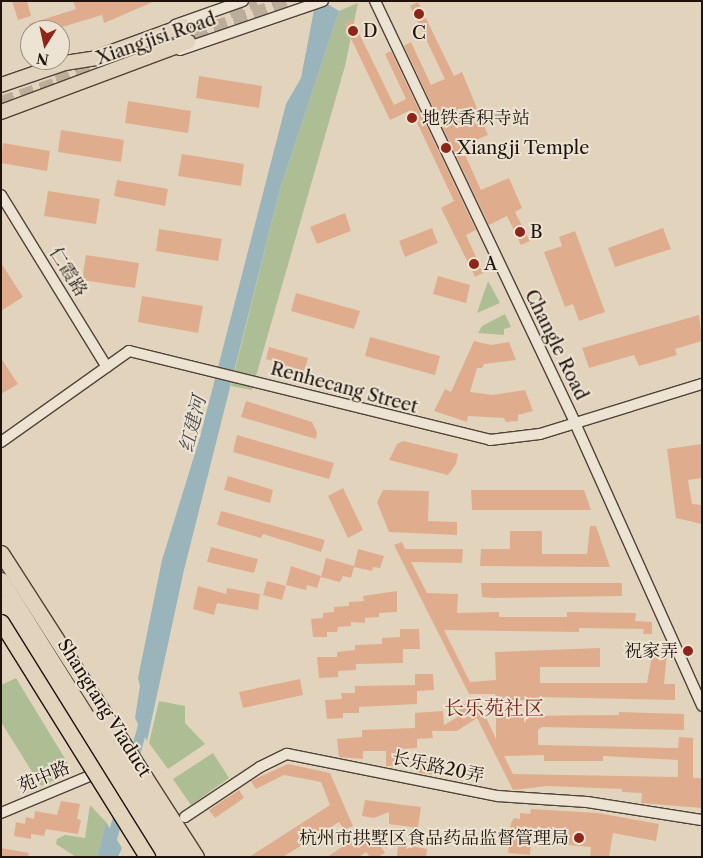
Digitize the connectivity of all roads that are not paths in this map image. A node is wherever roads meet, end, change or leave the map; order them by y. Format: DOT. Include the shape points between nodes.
graph roads {
  1 [pos="243,1"];
  2 [pos="323,1"];
  3 [pos="375,1"];
  4 [pos="183,26"];
  5 [pos="188,42"];
  6 [pos="70,61"];
  7 [pos="70,62"];
  8 [pos="45,70"];
  9 [pos="82,84"];
  10 [pos="1,85"];
  11 [pos="1,112"];
  12 [pos="1,195"];
  13 [pos="107,367"];
  14 [pos="702,384"];
  15 [pos="575,423"];
  16 [pos="1,442"];
  17 [pos="1,553"];
  18 [pos="1,564"];
  19 [pos="1,580"];
  20 [pos="1,603"];
  21 [pos="1,614"];
  22 [pos="1,622"];
  23 [pos="701,702"];
  24 [pos="100,771"];
  25 [pos="1,813"];
  26 [pos="185,817"];
  27 [pos="702,820"];
  28 [pos="147,857"];
  29 [pos="152,857"];
  30 [pos="159,857"];
  31 [pos="175,857"];
  32 [pos="184,857"];
  33 [pos="196,857"];
  1 -- 6 [label="street"];
  2 -- 9 [label="street, Xiangjisi Road"];
  3 -- 15 [label="street, Changle Road"];
  4 -- 7 [label="main road" via="95,58"];
  5 -- 9 [label="main road" via="98,73"];
  8 -- 10 [label="main road"];
  9 -- 11 [label="main road, Xiangjisi Road"];
  12 -- 13 [label="street, 仁霞路"];
  13 -- 15 [label="street, Renhecang Street" via="129,351 476,438 522,438"];
  13 -- 16 [label="street, Renhecang Street"];
  14 -- 15 [label="street, Renhecang Street"];
  15 -- 23 [label="street, Changle Road"];
  17 -- 33 [label="highway"];
  18 -- 32 [label="main road"];
  19 -- 31 [label="highway, Shangtang Viaduct"];
  20 -- 30 [label="highway, Shangtang Viaduct"];
  21 -- 24 [label="main road"];
  22 -- 28 [label="highway, bridge"];
  24 -- 25 [label="street, 苑中路"];
  24 -- 29 [label="main road"];
  26 -- 27 [label="street, 长乐路20弄" via="260,766 287,754 498,796 587,802"];
}
